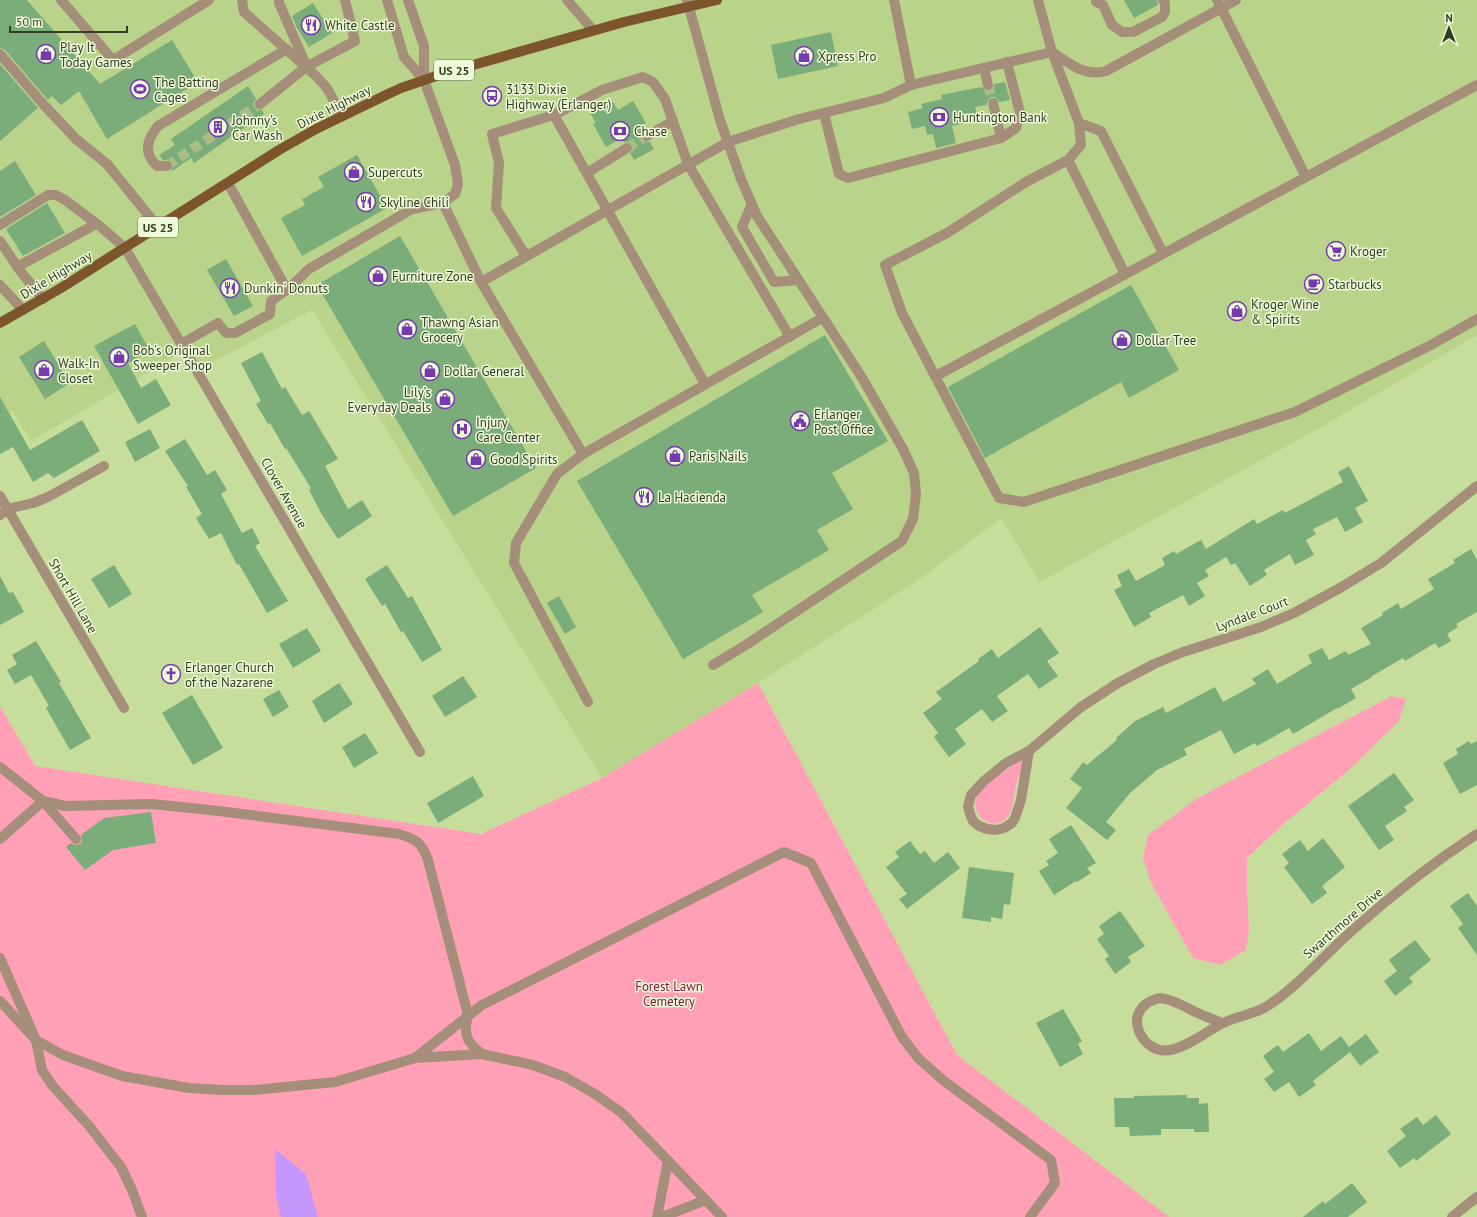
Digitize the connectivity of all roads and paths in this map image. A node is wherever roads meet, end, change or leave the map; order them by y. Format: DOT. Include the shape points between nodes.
graph roads {
  1 [pos="61,0"];
  2 [pos="209,0"];
  3 [pos="242,0"];
  4 [pos="279,0"];
  5 [pos="345,0"];
  6 [pos="387,0"];
  7 [pos="408,0"];
  8 [pos="567,0"];
  9 [pos="717,0"];
  10 [pos="894,0"];
  11 [pos="1038,0"];
  12 [pos="1163,0"];
  13 [pos="1236,0"];
  14 [pos="1096,2"];
  15 [pos="688,3"];
  16 [pos="1219,4"];
  17 [pos="593,30"];
  18 [pos="287,49"];
  19 [pos="1052,52"];
  20 [pos="0,54"];
  21 [pos="1007,62"];
  22 [pos="306,67"];
  23 [pos="984,68"];
  24 [pos="424,80"];
  25 [pos="911,85"];
  26 [pos="988,85"];
  27 [pos="1477,85"];
  28 [pos="993,103"];
  29 [pos="260,104"];
  30 [pos="824,113"];
  31 [pos="554,115"];
  32 [pos="341,117"];
  33 [pos="673,121"];
  34 [pos="1079,123"];
  35 [pos="647,136"];
  36 [pos="1001,138"];
  37 [pos="728,142"];
  38 [pos="627,148"];
  39 [pos="1068,160"];
  40 [pos="688,164"];
  41 [pos="167,166"];
  42 [pos="587,173"];
  43 [pos="1306,176"];
  44 [pos="228,183"];
  45 [pos="443,203"];
  46 [pos="752,204"];
  47 [pos="608,210"];
  48 [pos="96,224"];
  49 [pos="0,225"];
  50 [pos="158,227"];
  51 [pos="0,241"];
  52 [pos="125,248"];
  53 [pos="1163,253"];
  54 [pos="526,256"];
  55 [pos="17,267"];
  56 [pos="1125,274"];
  57 [pos="798,280"];
  58 [pos="481,282"];
  59 [pos="0,285"];
  60 [pos="287,290"];
  61 [pos="43,299"];
  62 [pos="23,310"];
  63 [pos="822,318"];
  64 [pos="1477,319"];
  65 [pos="0,323"];
  66 [pos="790,336"];
  67 [pos="181,344"];
  68 [pos="936,376"];
  69 [pos="705,384"];
  70 [pos="583,454"];
  71 [pos="104,466"];
  72 [pos="1477,486"];
  73 [pos="0,496"];
  74 [pos="4,512"];
  75 [pos="713,665"];
  76 [pos="588,702"];
  77 [pos="124,708"];
  78 [pos="1029,751"];
  79 [pos="420,752"];
  80 [pos="0,767"];
  81 [pos="43,802"];
  82 [pos="1477,834"];
  83 [pos="0,839"];
  84 [pos="76,839"];
  85 [pos="0,958"];
  86 [pos="0,1001"];
  87 [pos="468,1015"];
  88 [pos="1223,1023"];
  89 [pos="36,1040"];
  90 [pos="482,1054"];
  91 [pos="414,1058"];
  92 [pos="668,1160"];
  93 [pos="1477,1197"];
  94 [pos="706,1200"];
  95 [pos="142,1217"];
  96 [pos="657,1217"];
  97 [pos="662,1217"];
  98 [pos="722,1217"];
  99 [pos="1030,1217"];
  100 [pos="1452,1217"];
  1 -- 2 [label="street" via="113,60"];
  3 -- 18 [label="street" via="244,12"];
  4 -- 22 [label="street"];
  5 -- 22 [label="street" via="355,41"];
  6 -- 24 [label="street" via="404,57"];
  7 -- 24 [label="street" via="424,46"];
  8 -- 17 [label="street"];
  9 -- 15 [label="main road, Dixie Highway / US 25"];
  10 -- 25 [label="street"];
  11 -- 19 [label="street"];
  12 -- 14 [label="street" via="1165,12 1162,17 1133,32 1122,32 1112,25 1103,5"];
  13 -- 16 [label="street"];
  15 -- 17 [label="main road, Dixie Highway / US 25"];
  15 -- 37 [label="street"];
  16 -- 19 [label="street" via="1106,71 1087,72"];
  16 -- 43 [label="street"];
  17 -- 24 [label="main road, Dixie Highway / US 25"];
  18 -- 22 [label="street"];
  18 -- 41 [label="street" via="158,126 151,134 148,150 157,166"];
  19 -- 21 [label="street"];
  19 -- 34 [label="street"];
  20 -- 50 [label="street" via="76,139 107,164"];
  21 -- 23 [label="street"];
  21 -- 36 [label="street" via="1020,113 1016,128"];
  22 -- 29 [label="street"];
  22 -- 32 [label="street" via="326,87"];
  23 -- 25 [label="street"];
  23 -- 26 [label="street"];
  24 -- 32 [label="main road, Dixie Highway / US 25" via="401,88"];
  24 -- 45 [label="street" via="455,165 458,184 455,194"];
  25 -- 30 [label="street" via="884,98"];
  27 -- 43 [label="street"];
  28 -- 36 [label="street"];
  30 -- 36 [label="street" via="839,174 848,178"];
  30 -- 37 [label="street"];
  31 -- 33 [label="street" via="602,90 643,77 653,82 665,99"];
  31 -- 42 [label="street"];
  31 -- 54 [label="street" via="492,134 499,163 496,208"];
  32 -- 44 [label="main road, Dixie Highway / US 25" via="279,150"];
  33 -- 35 [label="street"];
  33 -- 40 [label="street"];
  34 -- 39 [label="street" via="1081,145"];
  34 -- 53 [label="street" via="1101,131"];
  37 -- 40 [label="street"];
  37 -- 46 [label="street"];
  38 -- 42 [label="street"];
  39 -- 56 [label="street"];
  39 -- 68 [label="street" via="1026,182 947,233 885,265 902,313"];
  40 -- 47 [label="street"];
  40 -- 66 [label="street"];
  42 -- 47 [label="street"];
  43 -- 53 [label="street"];
  44 -- 50 [label="main road, Dixie Highway / US 25"];
  44 -- 60 [label="street"];
  45 -- 58 [label="street"];
  45 -- 60 [label="street" via="412,209 309,269"];
  46 -- 57 [label="street"];
  46 -- 57 [label="street" via="742,227 774,282"];
  47 -- 54 [label="street"];
  47 -- 69 [label="street"];
  48 -- 49 [label="street" via="65,200 56,195 48,195"];
  48 -- 52 [label="street"];
  48 -- 55 [label="street"];
  50 -- 52 [label="main road, Dixie Highway / US 25"];
  51 -- 55 [label="street"];
  52 -- 61 [label="main road, Dixie Highway / US 25"];
  52 -- 67 [label="street, Clover Avenue"];
  53 -- 56 [label="street"];
  54 -- 58 [label="street"];
  55 -- 61 [label="street"];
  56 -- 68 [label="street"];
  57 -- 63 [label="street"];
  58 -- 70 [label="street"];
  59 -- 62 [label="street"];
  60 -- 67 [label="street" via="271,301 270,314 235,333 226,333 218,323"];
  61 -- 62 [label="main road, Dixie Highway / US 25"];
  62 -- 65 [label="main road, Dixie Highway / US 25"];
  63 -- 66 [label="street"];
  63 -- 75 [label="street" via="861,376 914,473 916,494 913,518 902,541"];
  64 -- 68 [label="street" via="1431,345 1295,412 1024,502 999,498"];
  66 -- 69 [label="street"];
  67 -- 79 [label="street, Clover Avenue"];
  69 -- 70 [label="street"];
  70 -- 76 [label="street" via="557,474 516,543 514,562"];
  71 -- 74 [label="street" via="48,497"];
  72 -- 78 [label="street, Lyndale Court" via="1381,562 1340,588 1294,613 1260,627 1154,664 1081,707"];
  73 -- 74 [label="street, Short Hill Lane"];
  74 -- 77 [label="street, Short Hill Lane"];
  78 -- 78 [label="street, Lyndale Court" via="1006,763 971,795 968,806 970,814 979,826 996,830 1012,823 1021,800"];
  80 -- 81 [label="street"];
  81 -- 83 [label="street"];
  81 -- 84 [label="street"];
  81 -- 87 [label="street" via="64,806 160,805 399,834 413,838 424,849 428,860"];
  82 -- 88 [label="street, Swarthmore Drive" via="1454,849 1355,928 1286,992 1250,1014"];
  85 -- 89 [label="street"];
  86 -- 89 [label="street"];
  87 -- 90 [label="street" via="465,1027 467,1038 472,1047"];
  87 -- 91 [label="street"];
  87 -- 99 [label="street" via="482,1005 784,852 811,863 902,1037 918,1058 944,1081 1051,1160 1055,1183"];
  88 -- 88 [label="street, Swarthmore Drive" via="1178,1003 1158,998 1142,1006 1136,1017 1144,1041 1169,1050"];
  89 -- 91 [label="street" via="63,1055 122,1076 189,1088 224,1090 254,1090 335,1082"];
  89 -- 95 [label="street" via="42,1070 121,1167"];
  90 -- 91 [label="street"];
  90 -- 92 [label="street" via="533,1065 565,1077 595,1094 622,1113"];
  92 -- 94 [label="street"];
  92 -- 96 [label="street"];
  93 -- 100 [label="street"];
  94 -- 97 [label="street"];
  94 -- 98 [label="street"];
}
